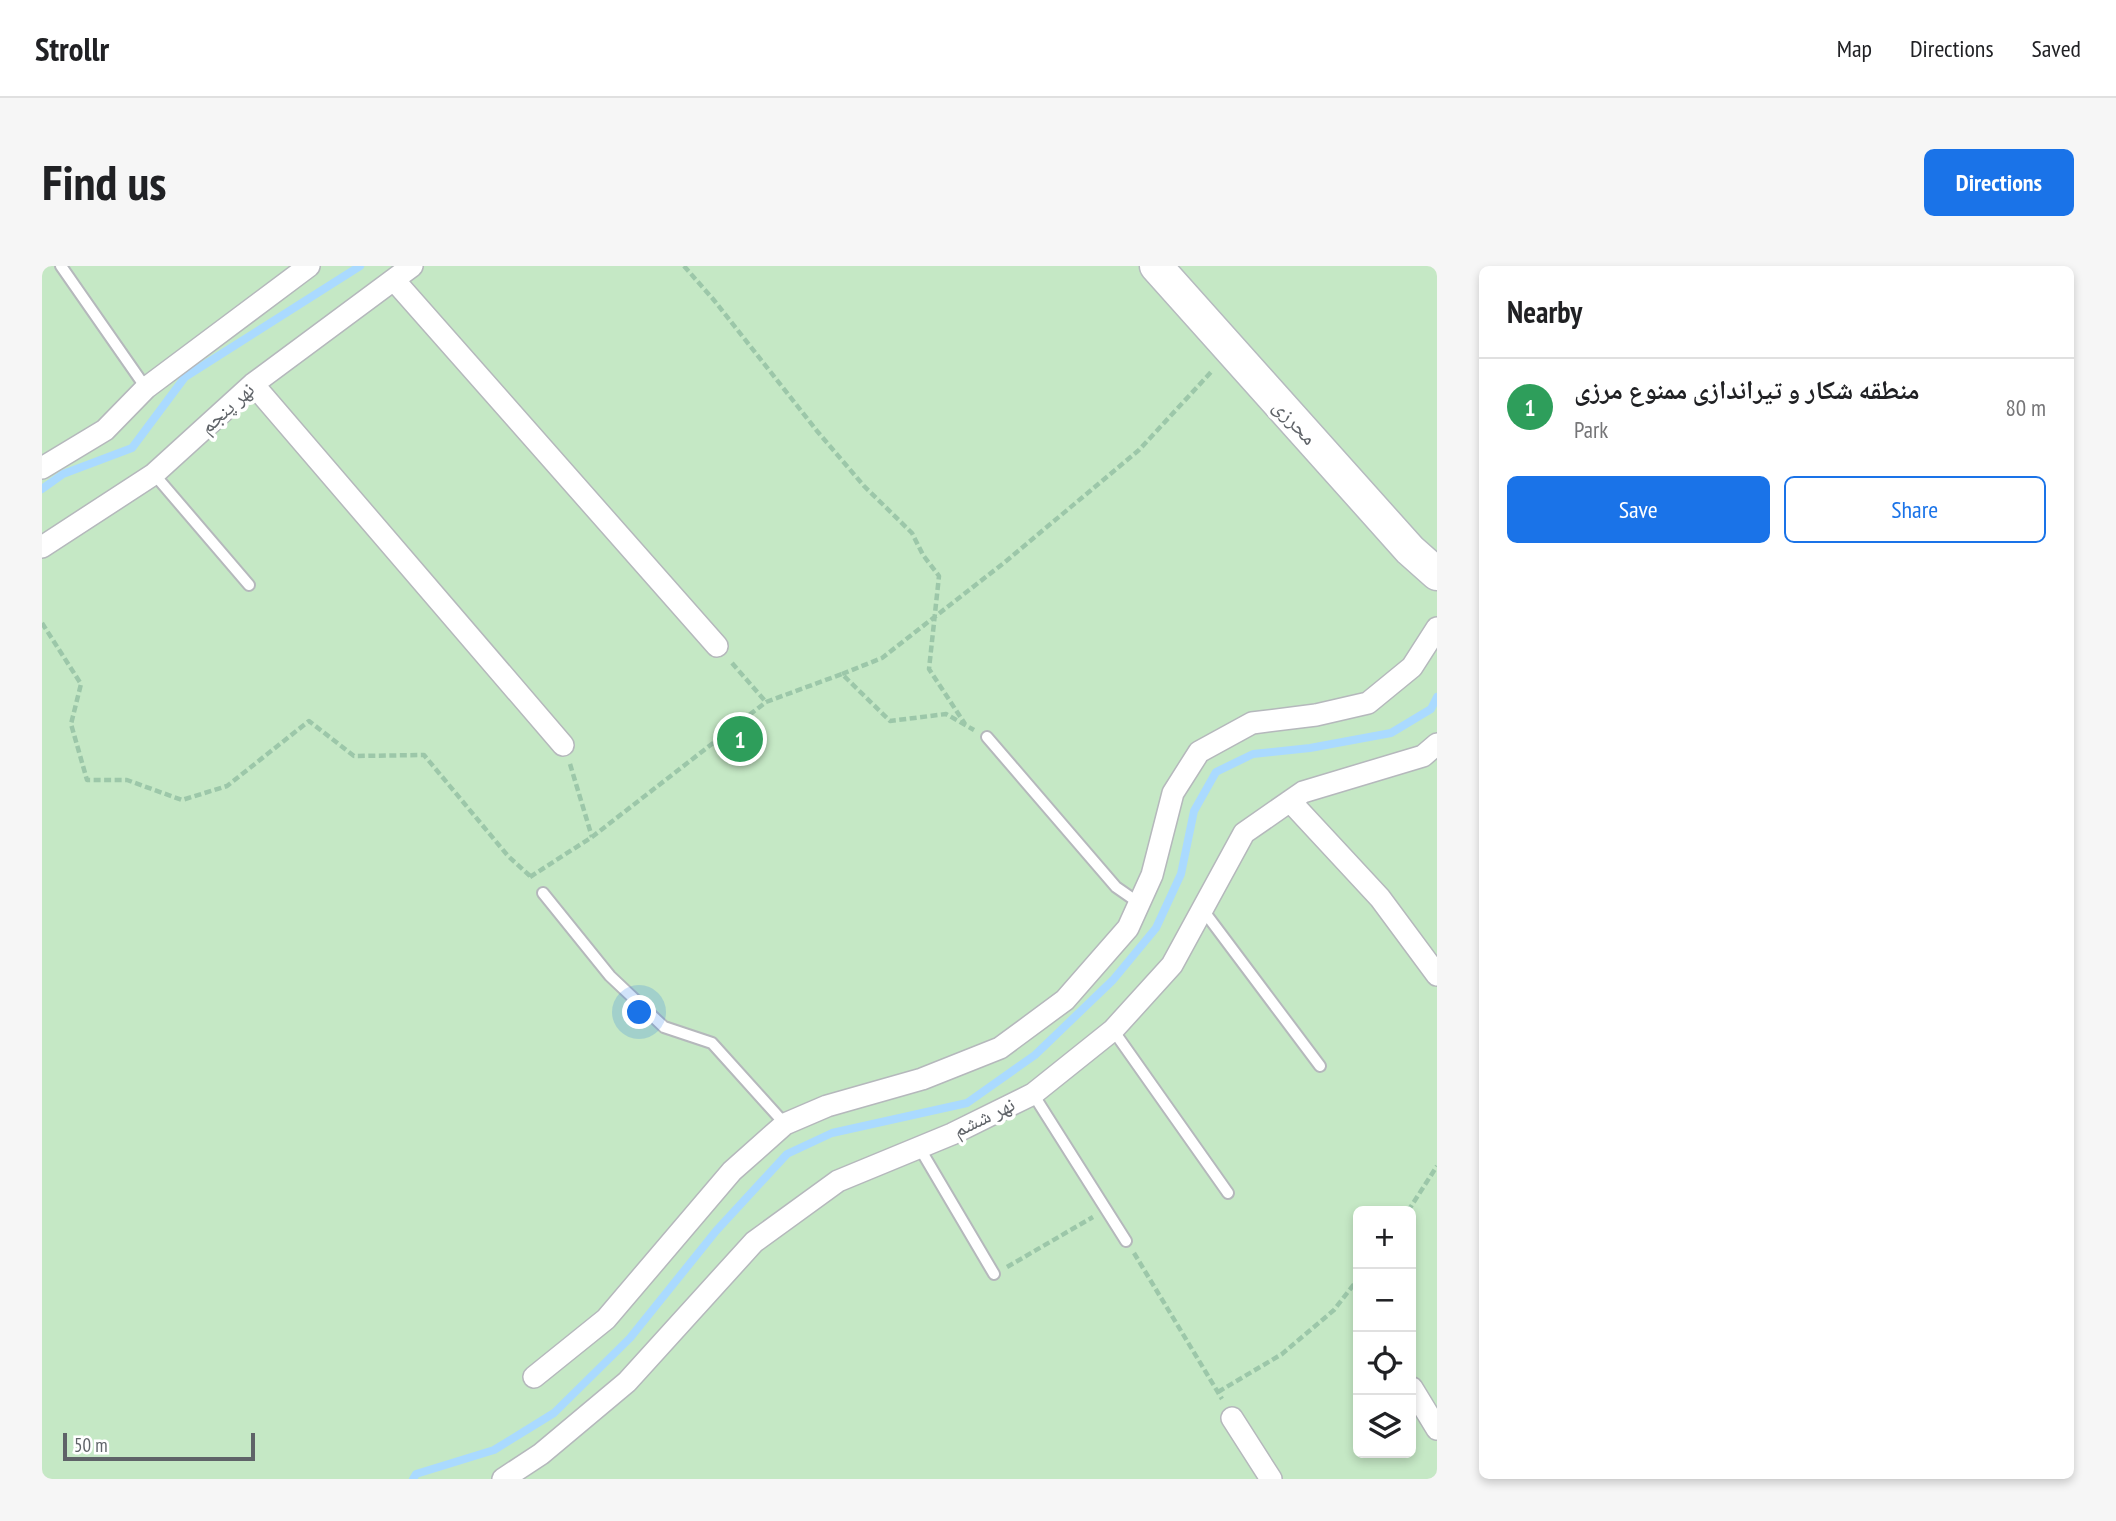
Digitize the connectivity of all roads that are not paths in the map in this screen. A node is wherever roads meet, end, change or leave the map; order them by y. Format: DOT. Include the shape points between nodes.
graph roads {
  1 [pos="61,266"];
  2 [pos="309,266"];
  3 [pos="412,266"];
  4 [pos="1156,266"];
  5 [pos="394,280"];
  6 [pos="253,384"];
  7 [pos="146,388"];
  8 [pos="42,468"];
  9 [pos="154,474"];
  10 [pos="42,547"];
  11 [pos="1437,574"];
  12 [pos="249,585"];
  13 [pos="1437,628"];
  14 [pos="717,646"];
  15 [pos="987,737"];
  16 [pos="1437,744"];
  17 [pos="564,745"];
  18 [pos="1290,801"];
  19 [pos="543,893"];
  20 [pos="1139,903"];
  21 [pos="1203,910"];
  22 [pos="1437,975"];
  23 [pos="1113,1030"];
  24 [pos="1320,1066"];
  25 [pos="1033,1094"];
  26 [pos="785,1124"];
  27 [pos="919,1147"];
  28 [pos="1228,1193"];
  29 [pos="1126,1241"];
  30 [pos="994,1273"];
  31 [pos="534,1377"];
  32 [pos="1416,1395"];
  33 [pos="1232,1418"];
  34 [pos="1437,1429"];
  35 [pos="503,1479"];
  36 [pos="1271,1479"];
  1 -- 7 [label="lane"];
  2 -- 7 [label="street"];
  3 -- 5 [label="street, نهر پنجم"];
  4 -- 11 [label="street, محرزی" via="1410,550"];
  5 -- 6 [label="street, نهر پنجم"];
  5 -- 14 [label="street"];
  6 -- 9 [label="street, نهر پنجم"];
  6 -- 17 [label="street"];
  7 -- 8 [label="street" via="105,430"];
  9 -- 10 [label="street, نهر پنجم"];
  9 -- 12 [label="lane"];
  13 -- 20 [label="street" via="1412,667 1368,704 1252,723 1199,752 1173,793 1152,875"];
  15 -- 20 [label="lane" via="1116,887"];
  16 -- 18 [label="street, نهر ششم" via="1423,756 1303,792"];
  18 -- 21 [label="street, نهر ششم" via="1244,832"];
  18 -- 22 [label="street" via="1380,898"];
  19 -- 26 [label="lane" via="610,976 664,1027 712,1043"];
  20 -- 26 [label="street" via="1128,928 1065,1000 1000,1048"];
  21 -- 23 [label="street, نهر ششم" via="1172,965"];
  21 -- 24 [label="lane"];
  23 -- 25 [label="street, نهر ششم"];
  23 -- 28 [label="lane"];
  25 -- 27 [label="street, نهر ششم"];
  25 -- 29 [label="lane"];
  26 -- 31 [label="street" via="732,1171 606,1319"];
  27 -- 30 [label="lane"];
  27 -- 35 [label="street, نهر ششم" via="838,1181 754,1242 627,1382 541,1454"];
  32 -- 34 [label="street"];
  33 -- 36 [label="street"];
}
